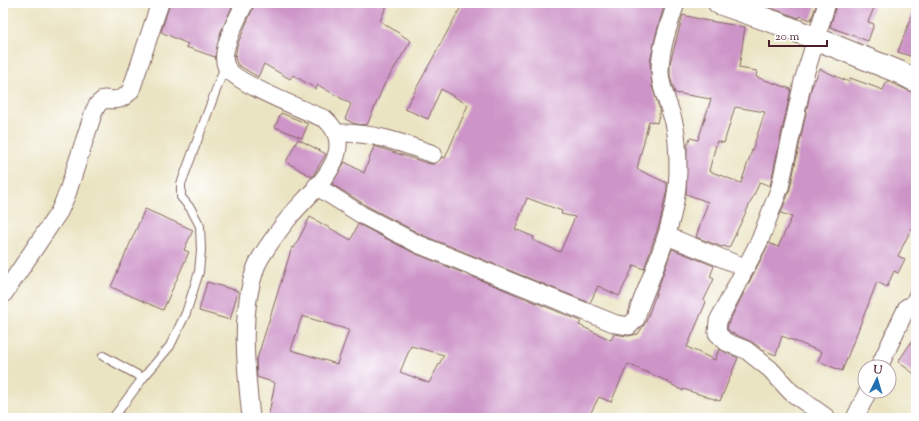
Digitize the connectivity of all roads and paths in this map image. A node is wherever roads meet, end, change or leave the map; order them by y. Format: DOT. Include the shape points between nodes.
graph roads {
  1 [pos="160,3"];
  2 [pos="245,3"];
  3 [pos="676,3"];
  4 [pos="719,3"];
  5 [pos="827,3"];
  6 [pos="816,39"];
  7 [pos="225,66"];
  8 [pos="916,81"];
  9 [pos="337,133"];
  10 [pos="433,154"];
  11 [pos="316,186"];
  12 [pos="667,236"];
  13 [pos="746,268"];
  14 [pos="916,288"];
  15 [pos="3,295"];
  16 [pos="907,307"];
  17 [pos="103,356"];
  18 [pos="883,359"];
  19 [pos="143,378"];
  20 [pos="864,399"];
  21 [pos="113,418"];
  22 [pos="251,418"];
  23 [pos="827,418"];
  24 [pos="855,418"];
  1 -- 15 [label="street" via="131,90 125,98 116,101 104,99 98,104 59,212"];
  2 -- 7 [label="street" via="225,52"];
  3 -- 12 [label="street" via="662,52 660,72 674,124 677,148 678,174"];
  4 -- 6 [label="street"];
  5 -- 6 [label="street"];
  6 -- 8 [label="street"];
  6 -- 13 [label="street" via="803,81 780,187 760,240"];
  7 -- 9 [label="street" via="233,75 262,91 325,119"];
  7 -- 19 [label="lane" via="181,184 181,197 200,226 199,272 186,313 170,346"];
  9 -- 10 [label="street" via="357,132 383,137"];
  9 -- 11 [label="street" via="339,141 331,170"];
  11 -- 12 [label="street" via="362,215 418,244 616,324 629,326 636,318"];
  11 -- 22 [label="street" via="290,216 257,265 250,288 245,329"];
  12 -- 13 [label="street"];
  13 -- 23 [label="street" via="718,321 717,333 726,342 746,350 770,369 791,392"];
  14 -- 16 [label="lane"];
  16 -- 18 [label="street"];
  17 -- 19 [label="lane"];
  19 -- 21 [label="lane"];
  20 -- 24 [label="street"];
}
